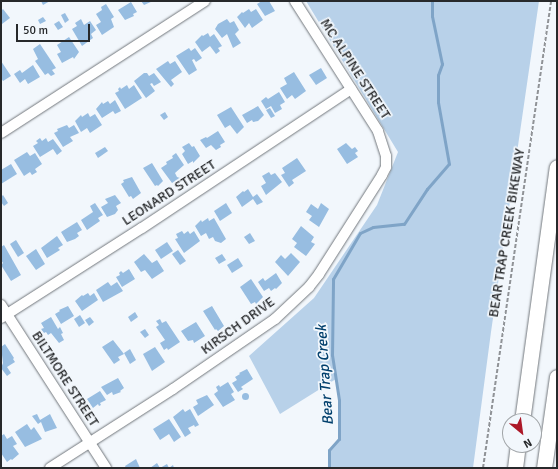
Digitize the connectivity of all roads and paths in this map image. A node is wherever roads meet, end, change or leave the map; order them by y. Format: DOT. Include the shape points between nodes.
graph roads {
  1 [pos="204,1"];
  2 [pos="295,1"];
  3 [pos="551,1"];
  4 [pos="351,89"];
  5 [pos="1,133"];
  6 [pos="386,156"];
  7 [pos="557,167"];
  8 [pos="1,304"];
  9 [pos="4,316"];
  10 [pos="557,377"];
  11 [pos="523,413"];
  12 [pos="90,443"];
  13 [pos="517,453"];
  14 [pos="50,468"];
  15 [pos="106,468"];
  16 [pos="483,468"];
  17 [pos="515,468"];
  18 [pos="544,468"];
  1 -- 5 [label="street"];
  2 -- 4 [label="street, MC ALPINE STREET"];
  3 -- 16 [label="path, BEAR TRAP CREEK BIKEWAY"];
  4 -- 6 [label="street, MC ALPINE STREET" via="378,131"];
  4 -- 9 [label="street, LEONARD STREET"];
  6 -- 12 [label="street, KIRSCH DRIVE" via="386,167 382,175 319,274 298,298 275,319"];
  7 -- 11 [label="highway"];
  8 -- 9 [label="street, BILTMORE STREET"];
  9 -- 12 [label="street, BILTMORE STREET"];
  10 -- 18 [label="highway"];
  12 -- 14 [label="street, KIRSCH DRIVE"];
  12 -- 15 [label="street, BILTMORE STREET"];
  13 -- 17 [label="highway"];
}
